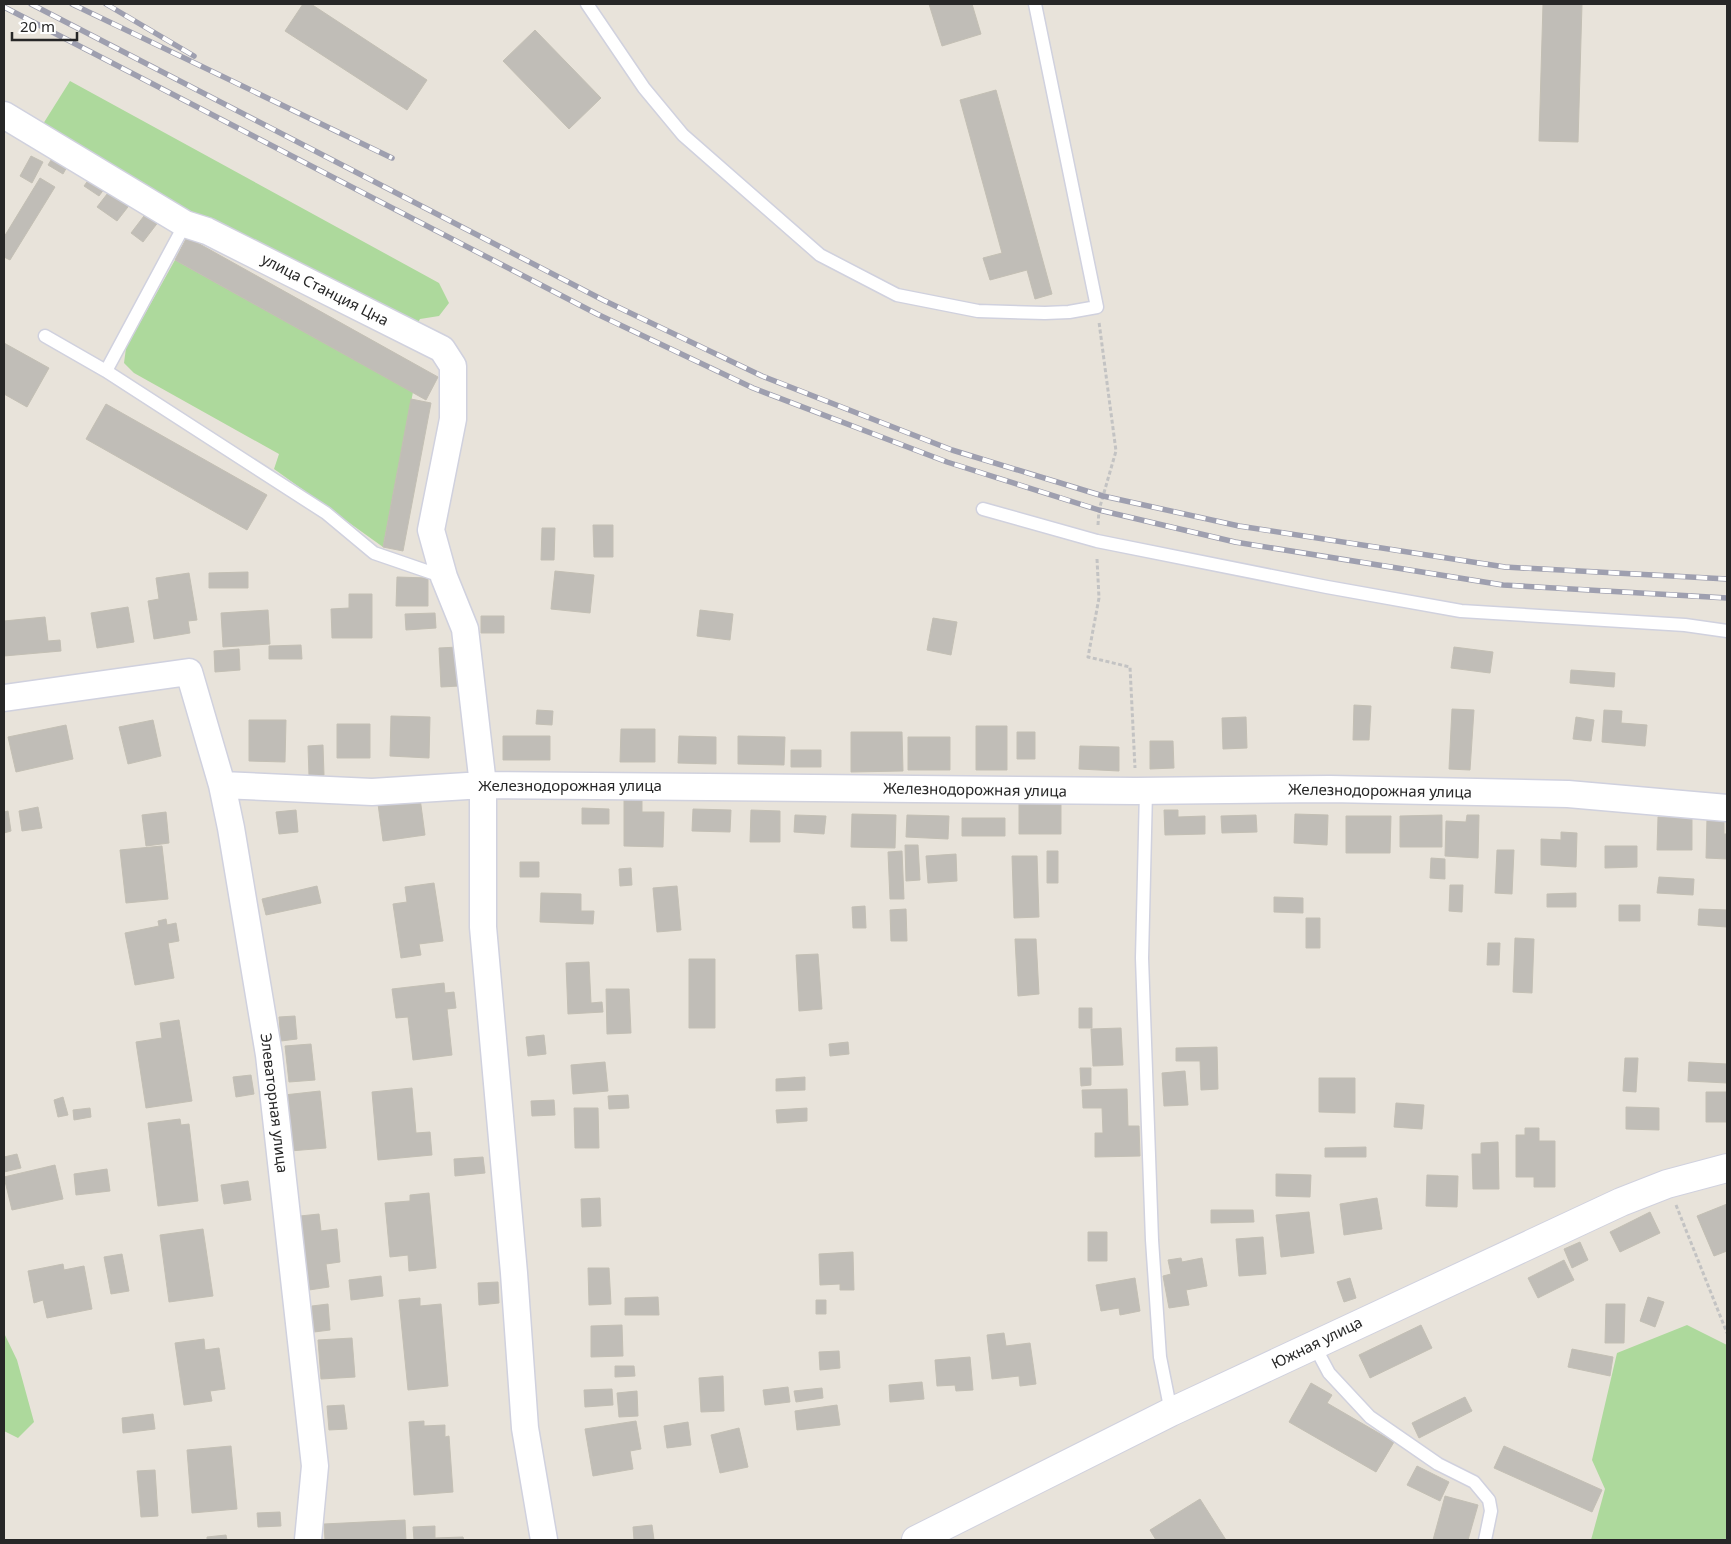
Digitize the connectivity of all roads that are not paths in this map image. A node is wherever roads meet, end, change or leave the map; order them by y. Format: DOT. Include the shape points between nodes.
graph roads {
  1 [pos="587,4"];
  2 [pos="1035,4"];
  3 [pos="4,115"];
  4 [pos="185,224"];
  5 [pos="45,336"];
  6 [pos="106,371"];
  7 [pos="983,509"];
  8 [pos="444,577"];
  9 [pos="1727,630"];
  10 [pos="4,698"];
  11 [pos="222,785"];
  12 [pos="482,785"];
  13 [pos="1146,791"];
  14 [pos="1727,808"];
  15 [pos="1727,1168"];
  16 [pos="1314,1345"];
  17 [pos="1172,1412"];
  18 [pos="308,1540"];
  19 [pos="544,1540"];
  20 [pos="916,1540"];
  21 [pos="1485,1540"];
  1 -- 2 [label="lane" via="644,88 683,135 820,255 896,295 978,311 1069,312 1097,307"];
  3 -- 4 [label="street, улица Станция Цна"];
  4 -- 6 [label="lane"];
  4 -- 8 [label="street, улица Станция Цна" via="207,231 442,349 449,357 453,366 453,419 431,530"];
  5 -- 6 [label="lane"];
  6 -- 8 [label="lane" via="326,513 374,553"];
  7 -- 9 [label="lane" via="1097,541 1461,611"];
  8 -- 12 [label="street, улица Станция Цна" via="465,629"];
  10 -- 11 [label="street, Элеваторная улица" via="189,672"];
  11 -- 12 [label="street, Железнодорожная улица" via="372,792"];
  11 -- 18 [label="street, Элеваторная улица" via="272,1075 315,1466"];
  12 -- 13 [label="street, Железнодорожная улица"];
  12 -- 19 [label="street, улица Станция Цна" via="483,927 514,1273 524,1428"];
  13 -- 14 [label="street, Железнодорожная улица" via="1330,789 1568,794"];
  13 -- 17 [label="lane" via="1142,958 1152,1240 1160,1356"];
  15 -- 16 [label="street, Южная улица" via="1667,1184 1621,1202"];
  16 -- 17 [label="street, Южная улица"];
  16 -- 21 [label="lane" via="1329,1373 1370,1417 1438,1464 1474,1482 1489,1500 1491,1511"];
  17 -- 20 [label="street, Южная улица"];
}
